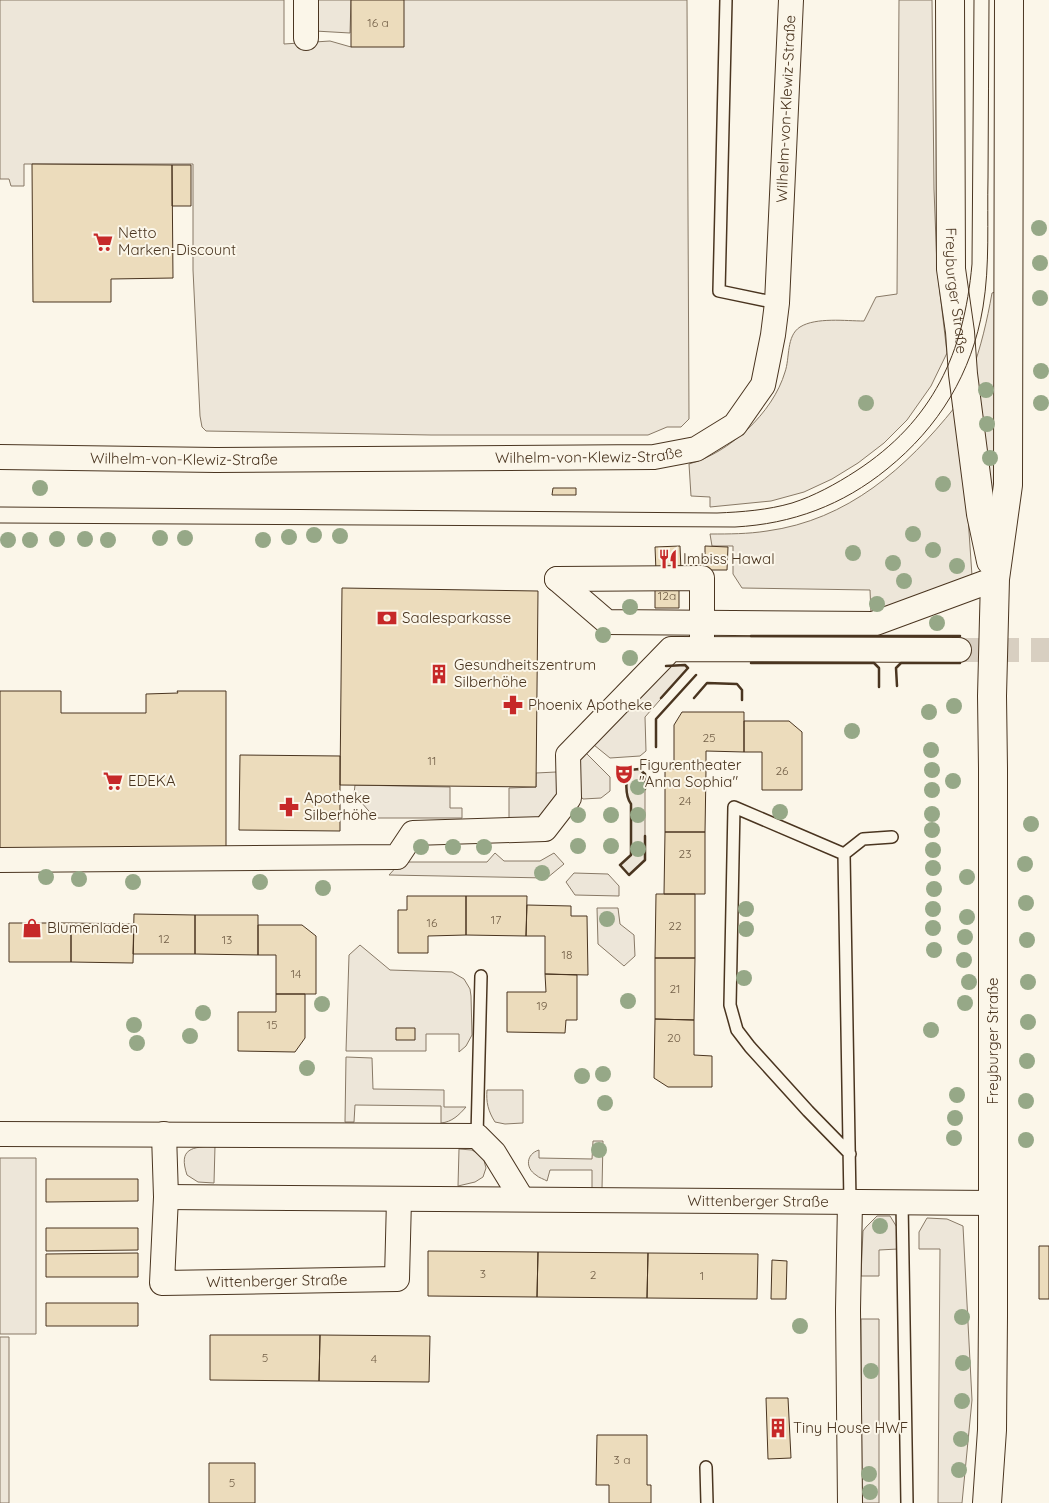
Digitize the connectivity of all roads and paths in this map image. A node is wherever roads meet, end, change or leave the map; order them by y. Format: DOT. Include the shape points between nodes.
graph roads {
  1 [pos="306,0"];
  2 [pos="726,0"];
  3 [pos="791,0"];
  4 [pos="950,0"];
  5 [pos="1009,0"];
  6 [pos="306,38"];
  7 [pos="777,302"];
  8 [pos="0,457"];
  9 [pos="995,579"];
  10 [pos="702,622"];
  11 [pos="702,649"];
  12 [pos="959,650"];
  13 [pos="892,837"];
  14 [pos="844,854"];
  15 [pos="0,860"];
  16 [pos="481,976"];
  17 [pos="0,1134"];
  18 [pos="164,1134"];
  19 [pos="476,1136"];
  20 [pos="850,1154"];
  21 [pos="166,1197"];
  22 [pos="399,1199"];
  23 [pos="522,1200"];
  24 [pos="850,1202"];
  25 [pos="902,1202"];
  26 [pos="994,1203"];
  27 [pos="706,1467"];
  28 [pos="707,1503"];
  29 [pos="850,1503"];
  30 [pos="907,1503"];
  31 [pos="987,1503"];
  1 -- 6 [label="street"];
  2 -- 7 [label="lane" via="719,290"];
  3 -- 7 [label="street, Wilhelm-von-Klewiz-Straße"];
  4 -- 9 [label="street, Freyburger Straße" via="951,269 980,514"];
  5 -- 9 [label="street, Freyburger Straße" via="1008,485"];
  7 -- 8 [label="street, Wilhelm-von-Klewiz-Straße" via="774,335 763,385 735,425 696,448 654,457 216,460"];
  9 -- 10 [label="street" via="873,624"];
  9 -- 26 [label="street, Freyburger Straße" via="992,696"];
  10 -- 10 [label="street" via="607,622 558,579 702,578"];
  10 -- 11 [label="street"];
  11 -- 12 [label="street" via="888,658"];
  11 -- 15 [label="street" via="671,649 568,756 569,798 545,829 413,833 397,857"];
  13 -- 14 [label="lane" via="863,840"];
  14 -- 20 [label="lane"];
  14 -- 20 [label="lane" via="734,807 730,1005 737,1030 801,1104"];
  16 -- 19 [label="lane"];
  17 -- 18 [label="street"];
  18 -- 19 [label="street"];
  18 -- 21 [label="street, Wittenberger Straße"];
  19 -- 23 [label="street" via="494,1153"];
  20 -- 24 [label="lane"];
  21 -- 22 [label="street, Wittenberger Straße"];
  21 -- 22 [label="street, Wittenberger Straße" via="162,1283 397,1279"];
  22 -- 23 [label="street, Wittenberger Straße"];
  23 -- 24 [label="street, Wittenberger Straße"];
  24 -- 25 [label="street, Wittenberger Straße"];
  24 -- 29 [label="street"];
  25 -- 26 [label="street, Wittenberger Straße"];
  25 -- 30 [label="lane"];
  26 -- 31 [label="street, Freyburger Straße" via="992,1430"];
  27 -- 28 [label="lane"];
}
